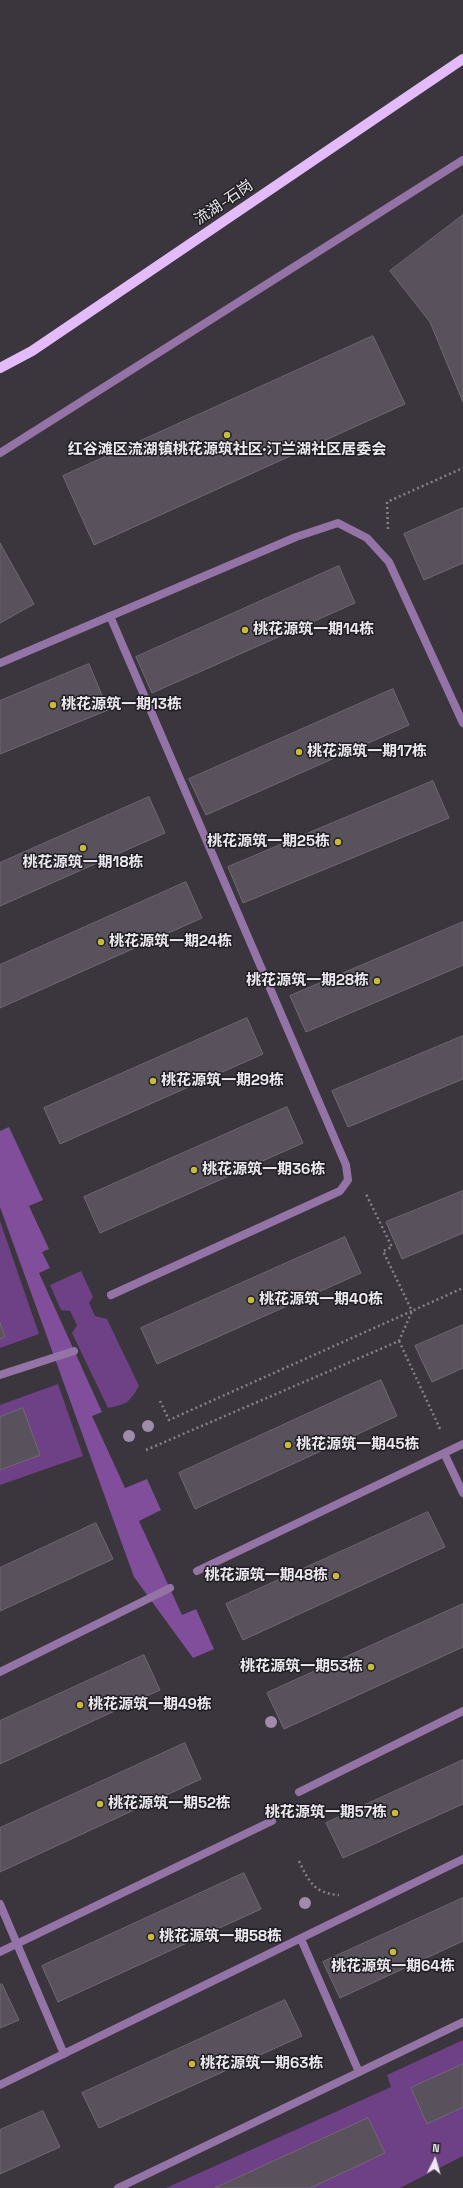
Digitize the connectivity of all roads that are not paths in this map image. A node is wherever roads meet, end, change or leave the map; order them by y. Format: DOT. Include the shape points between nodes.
graph roads {
  1 [pos="463,59"];
  2 [pos="463,160"];
  3 [pos="0,368"];
  4 [pos="0,453"];
  5 [pos="110,616"];
  6 [pos="0,663"];
  7 [pos="463,723"];
  8 [pos="111,1295"];
  9 [pos="74,1351"];
  10 [pos="0,1375"];
  11 [pos="463,1444"];
  12 [pos="444,1453"];
  13 [pos="463,1493"];
  14 [pos="196,1571"];
  15 [pos="170,1588"];
  16 [pos="0,1672"];
  17 [pos="463,1711"];
  18 [pos="298,1792"];
  19 [pos="272,1822"];
  20 [pos="463,1859"];
  21 [pos="0,1904"];
  22 [pos="301,1938"];
  23 [pos="17,1944"];
  24 [pos="0,1952"];
  25 [pos="463,2022"];
  26 [pos="64,2054"];
  27 [pos="359,2072"];
  28 [pos="0,2085"];
  29 [pos="118,2188"];
  1 -- 3 [label="main road, 流湖-石岗" via="38,347"];
  2 -- 4 [label="street"];
  5 -- 6 [label="street"];
  5 -- 7 [label="street" via="296,537 338,523 368,538 389,562"];
  5 -- 8 [label="street" via="346,1165 348,1180 340,1191"];
  9 -- 10 [label="street"];
  11 -- 12 [label="street"];
  12 -- 13 [label="street"];
  12 -- 14 [label="street"];
  15 -- 16 [label="street"];
  17 -- 18 [label="street"];
  19 -- 23 [label="street"];
  20 -- 22 [label="street"];
  21 -- 23 [label="street"];
  22 -- 26 [label="street"];
  22 -- 27 [label="street"];
  23 -- 24 [label="street"];
  23 -- 26 [label="street"];
  25 -- 27 [label="street"];
  26 -- 28 [label="street"];
  27 -- 29 [label="street"];
}
